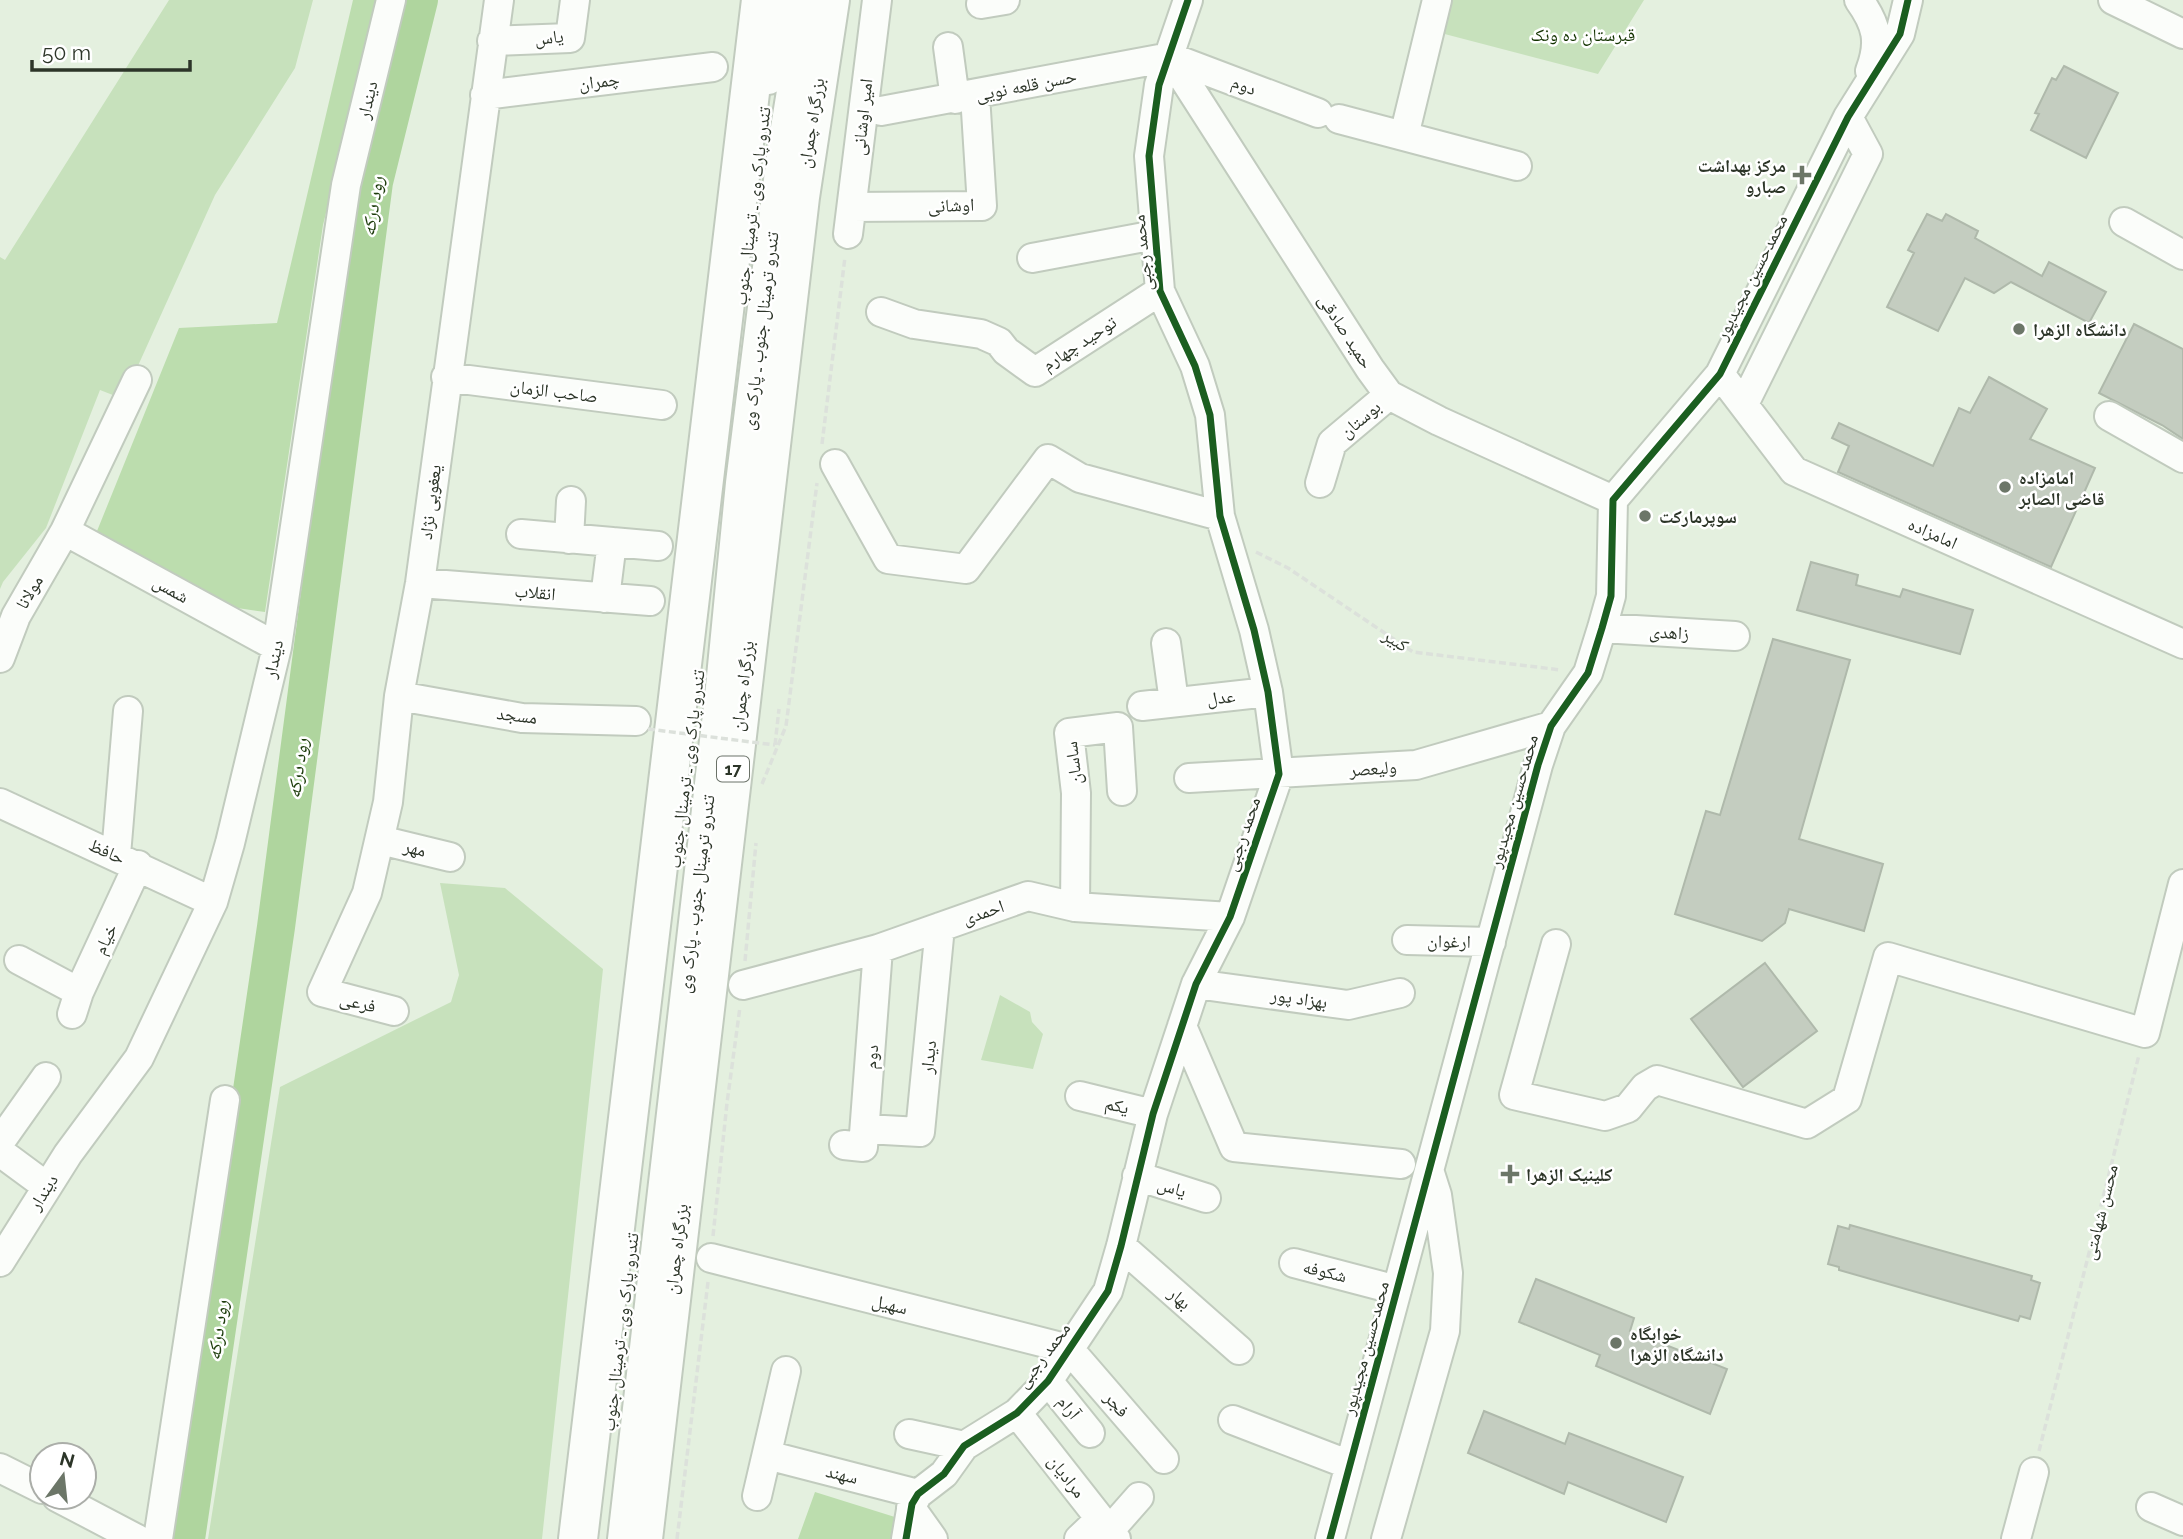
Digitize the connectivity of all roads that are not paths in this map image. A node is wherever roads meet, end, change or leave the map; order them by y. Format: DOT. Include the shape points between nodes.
graph roads {
  1 [pos="391,0"];
  2 [pos="499,0"];
  3 [pos="575,0"];
  4 [pos="761,0"];
  5 [pos="782,0"];
  6 [pos="806,0"];
  7 [pos="830,0"];
  8 [pos="877,0"];
  9 [pos="1188,0"];
  10 [pos="1437,0"];
  11 [pos="1860,0"];
  12 [pos="1908,0"];
  13 [pos="2113,0"];
  14 [pos="2183,34"];
  15 [pos="492,41"];
  16 [pos="948,47"];
  17 [pos="1170,57"];
  18 [pos="713,66"];
  19 [pos="485,94"];
  20 [pos="965,97"];
  21 [pos="1855,105"];
  22 [pos="881,111"];
  23 [pos="1404,136"];
  24 [pos="1517,166"];
  25 [pos="852,207"];
  26 [pos="2124,222"];
  27 [pos="848,234"];
  28 [pos="1155,235"];
  29 [pos="2183,255"];
  30 [pos="1032,258"];
  31 [pos="1160,291"];
  32 [pos="881,312"];
  33 [pos="1720,374"];
  34 [pos="446,377"];
  35 [pos="137,380"];
  36 [pos="1389,395"];
  37 [pos="1744,404"];
  38 [pos="662,405"];
  39 [pos="2109,416"];
  40 [pos="2183,458"];
  41 [pos="824,466"];
  42 [pos="1320,483"];
  43 [pos="1613,500"];
  44 [pos="570,501"];
  45 [pos="1224,527"];
  46 [pos="65,531"];
  47 [pos="521,534"];
  48 [pos="569,539"];
  49 [pos="612,542"];
  50 [pos="658,546"];
  51 [pos="420,583"];
  52 [pos="605,598"];
  53 [pos="650,601"];
  54 [pos="1602,628"];
  55 [pos="1735,636"];
  56 [pos="1166,643"];
  57 [pos="2183,644"];
  58 [pos="277,648"];
  59 [pos="0,658"];
  60 [pos="1268,692"];
  61 [pos="400,696"];
  62 [pos="1174,702"];
  63 [pos="1142,706"];
  64 [pos="128,711"];
  65 [pos="642,725"];
  66 [pos="1551,726"];
  67 [pos="1279,774"];
  68 [pos="1189,778"];
  69 [pos="1122,791"];
  70 [pos="0,803"];
  71 [pos="380,840"];
  72 [pos="450,857"];
  73 [pos="127,860"];
  74 [pos="2183,884"];
  75 [pos="213,902"];
  76 [pos="1075,907"];
  77 [pos="1230,917"];
  78 [pos="940,927"];
  79 [pos="1406,940"];
  80 [pos="1490,942"];
  81 [pos="1556,944"];
  82 [pos="878,949"];
  83 [pos="19,960"];
  84 [pos="1196,984"];
  85 [pos="743,985"];
  86 [pos="322,992"];
  87 [pos="1400,993"];
  88 [pos="394,1011"];
  89 [pos="1182,1026"];
  90 [pos="46,1077"];
  91 [pos="1080,1096"];
  92 [pos="225,1100"];
  93 [pos="1153,1114"];
  94 [pos="855,1137"];
  95 [pos="0,1142"];
  96 [pos="0,1152"];
  97 [pos="1401,1164"];
  98 [pos="1429,1170"];
  99 [pos="1137,1176"];
  100 [pos="46,1186"];
  101 [pos="1206,1198"];
  102 [pos="1121,1246"];
  103 [pos="711,1258"];
  104 [pos="0,1262"];
  105 [pos="1294,1263"];
  106 [pos="1397,1290"];
  107 [pos="1069,1349"];
  108 [pos="1239,1350"];
  109 [pos="786,1371"];
  110 [pos="1048,1381"];
  111 [pos="1017,1413"];
  112 [pos="1233,1420"];
  113 [pos="1090,1433"];
  114 [pos="909,1434"];
  115 [pos="964,1446"];
  116 [pos="767,1455"];
  117 [pos="1164,1459"];
  118 [pos="1350,1465"];
  119 [pos="2034,1472"];
  120 [pos="2,1473"];
  121 [pos="28,1483"];
  122 [pos="757,1496"];
  123 [pos="1139,1497"];
  124 [pos="915,1501"];
  125 [pos="2151,1507"];
  126 [pos="84,1511"];
  127 [pos="2183,1521"];
  128 [pos="1109,1529"];
  129 [pos="138,1539"];
  130 [pos="158,1539"];
  131 [pos="578,1539"];
  132 [pos="595,1539"];
  133 [pos="622,1539"];
  134 [pos="643,1539"];
  135 [pos="905,1539"];
  136 [pos="933,1539"];
  137 [pos="1079,1539"];
  138 [pos="1330,1539"];
  139 [pos="1386,1539"];
  140 [pos="2017,1539"];
  1 -- 58 [label="street, دیندار" via="346,185"];
  2 -- 15 [label="street, یعغوبی نژاد"];
  3 -- 15 [label="street, یاس" via="570,38"];
  4 -- 131 [label="highway"];
  5 -- 132 [label="street, تندرو پارک وی ـ ترمینال جنوب" via="754,180"];
  6 -- 133 [label="street, تندرو ترمینال جنوب ـ پارک وی" via="783,140 740,484"];
  7 -- 134 [label="highway, بزرگراه چمران / 17" via="798,211"];
  8 -- 25 [label="street, امیر اوشانی"];
  9 -- 17 [label="street, محمد رجبی"];
  10 -- 23 [label="street"];
  11 -- 21 [label="street" via="1873,23 1877,50"];
  12 -- 21 [label="street" via="1900,34"];
  13 -- 14 [label="street"];
  15 -- 19 [label="street, یعغوبی نژاد"];
  16 -- 20 [label="street"];
  17 -- 20 [label="street, حسن قلعه نویی"];
  17 -- 23 [label="street, دوم" via="1328,116"];
  17 -- 28 [label="street, محمد رجبی" via="1159,86 1149,156"];
  17 -- 36 [label="street, حمید صادقی"];
  18 -- 19 [label="street, چمران"];
  19 -- 34 [label="street, یعغوبی نژاد"];
  20 -- 22 [label="street, حسن قلعه نویی"];
  20 -- 25 [label="street, اوشانی" via="982,206"];
  21 -- 33 [label="street, محمدحسین مجیدپور"];
  21 -- 37 [label="street" via="1868,155"];
  23 -- 24 [label="street, دوم"];
  25 -- 27 [label="street, امیر اوشانی"];
  26 -- 29 [label="street"];
  28 -- 30 [label="street"];
  28 -- 31 [label="street, محمد رجبی"];
  31 -- 32 [label="street, توحید چهارم" via="1035,372 999,342 981,334 914,324"];
  31 -- 45 [label="street, محمد رجبی" via="1195,366 1210,415"];
  33 -- 37 [label="street, امامزاده"];
  33 -- 43 [label="street, محمدحسین مجیدپور"];
  34 -- 38 [label="street, صاحب الزمان"];
  34 -- 51 [label="street, یعغوبی نژاد"];
  35 -- 46 [label="street, مولانا"];
  36 -- 42 [label="street, بوستان" via="1321,443"];
  36 -- 43 [label="street, حمید صادقی"];
  37 -- 57 [label="street, امامزاده" via="1794,471"];
  39 -- 40 [label="street"];
  41 -- 45 [label="street" via="888,559 966,569 1048,459 1080,478"];
  43 -- 54 [label="street, محمدحسین مجیدپور" via="1611,596"];
  44 -- 48 [label="street"];
  45 -- 60 [label="street, محمد رجبی"];
  46 -- 58 [label="street, شمس"];
  46 -- 59 [label="street, مولانا" via="16,616"];
  47 -- 48 [label="street"];
  48 -- 49 [label="street"];
  49 -- 50 [label="street"];
  49 -- 52 [label="street"];
  51 -- 52 [label="street, انقلاب"];
  51 -- 61 [label="street, یعغوبی نژاد"];
  52 -- 53 [label="street, انقلاب"];
  54 -- 55 [label="street, زاهدی"];
  54 -- 66 [label="street, محمدحسین مجیدپور" via="1588,673"];
  56 -- 62 [label="street"];
  58 -- 75 [label="street, دیندار"];
  60 -- 62 [label="street, عدل"];
  60 -- 67 [label="street, محمد رجبی"];
  61 -- 65 [label="street, مسجد" via="522,718"];
  61 -- 71 [label="street, یعغوبی نژاد"];
  62 -- 63 [label="street, عدل"];
  64 -- 73 [label="street"];
  66 -- 67 [label="street, ولیعصر" via="1416,765"];
  66 -- 80 [label="street, محمدحسین مجیدپور"];
  67 -- 68 [label="street, ولیعصر"];
  67 -- 77 [label="street, محمد رجبی"];
  69 -- 76 [label="street, ساسان" via="1118,727 1069,733 1076,793"];
  70 -- 73 [label="street, حافظ"];
  71 -- 72 [label="street, مهر"];
  71 -- 86 [label="street, یعغوبی نژاد" via="368,893"];
  73 -- 75 [label="street, حافظ"];
  73 -- 83 [label="street, خیام" via="76,1003"];
  74 -- 81 [label="street" via="2145,1032 1888,957 1847,1099 1807,1124 1657,1080 1628,1108 1605,1116 1514,1095"];
  75 -- 100 [label="street, دیندار" via="139,1058"];
  76 -- 77 [label="street, احمدی"];
  76 -- 78 [label="street, احمدی" via="1028,896"];
  77 -- 84 [label="street, محمد رجبی"];
  78 -- 82 [label="street, احمدی"];
  78 -- 94 [label="street, دیدار" via="920,1132"];
  79 -- 80 [label="street, ارغوان"];
  80 -- 98 [label="street, محمدحسین مجیدپور"];
  82 -- 85 [label="street, احمدی"];
  82 -- 94 [label="street, دوم"];
  84 -- 87 [label="street, بهزاد پور" via="1348,1005"];
  84 -- 89 [label="street, محمد رجبی"];
  86 -- 88 [label="street, فرعی"];
  89 -- 93 [label="street, محمد رجبی"];
  89 -- 97 [label="street" via="1234,1147"];
  90 -- 95 [label="street"];
  91 -- 93 [label="street, یکم"];
  92 -- 130 [label="street"];
  93 -- 99 [label="street, محمد رجبی"];
  96 -- 100 [label="street"];
  98 -- 106 [label="street, محمدحسین مجیدپور"];
  98 -- 139 [label="street" via="1448,1273 1445,1331"];
  99 -- 101 [label="street, یاس"];
  99 -- 102 [label="street, محمد رجبی"];
  100 -- 104 [label="street, دیندار"];
  102 -- 107 [label="street, محمد رجبی" via="1108,1291"];
  102 -- 108 [label="street, بهار"];
  103 -- 107 [label="street, سهیل"];
  105 -- 106 [label="street, شکوفه"];
  106 -- 118 [label="street, محمدحسین مجیدپور"];
  107 -- 110 [label="street, محمد رجبی"];
  107 -- 117 [label="street, فجر"];
  109 -- 116 [label="street"];
  110 -- 111 [label="street, محمد رجبی"];
  110 -- 113 [label="street, آرام"];
  111 -- 115 [label="street, محمد رجبی"];
  111 -- 128 [label="street, مرادیان"];
  112 -- 118 [label="street"];
  114 -- 115 [label="street"];
  115 -- 124 [label="street, محمد رجبی" via="944,1474"];
  116 -- 122 [label="street"];
  116 -- 124 [label="street, سهند"];
  118 -- 138 [label="street, محمدحسین مجیدپور"];
  119 -- 140 [label="street"];
  120 -- 121 [label="street"];
  123 -- 128 [label="street"];
  124 -- 135 [label="street"];
  124 -- 136 [label="street"];
  125 -- 127 [label="street"];
  126 -- 129 [label="street"];
  128 -- 137 [label="street"];
}
